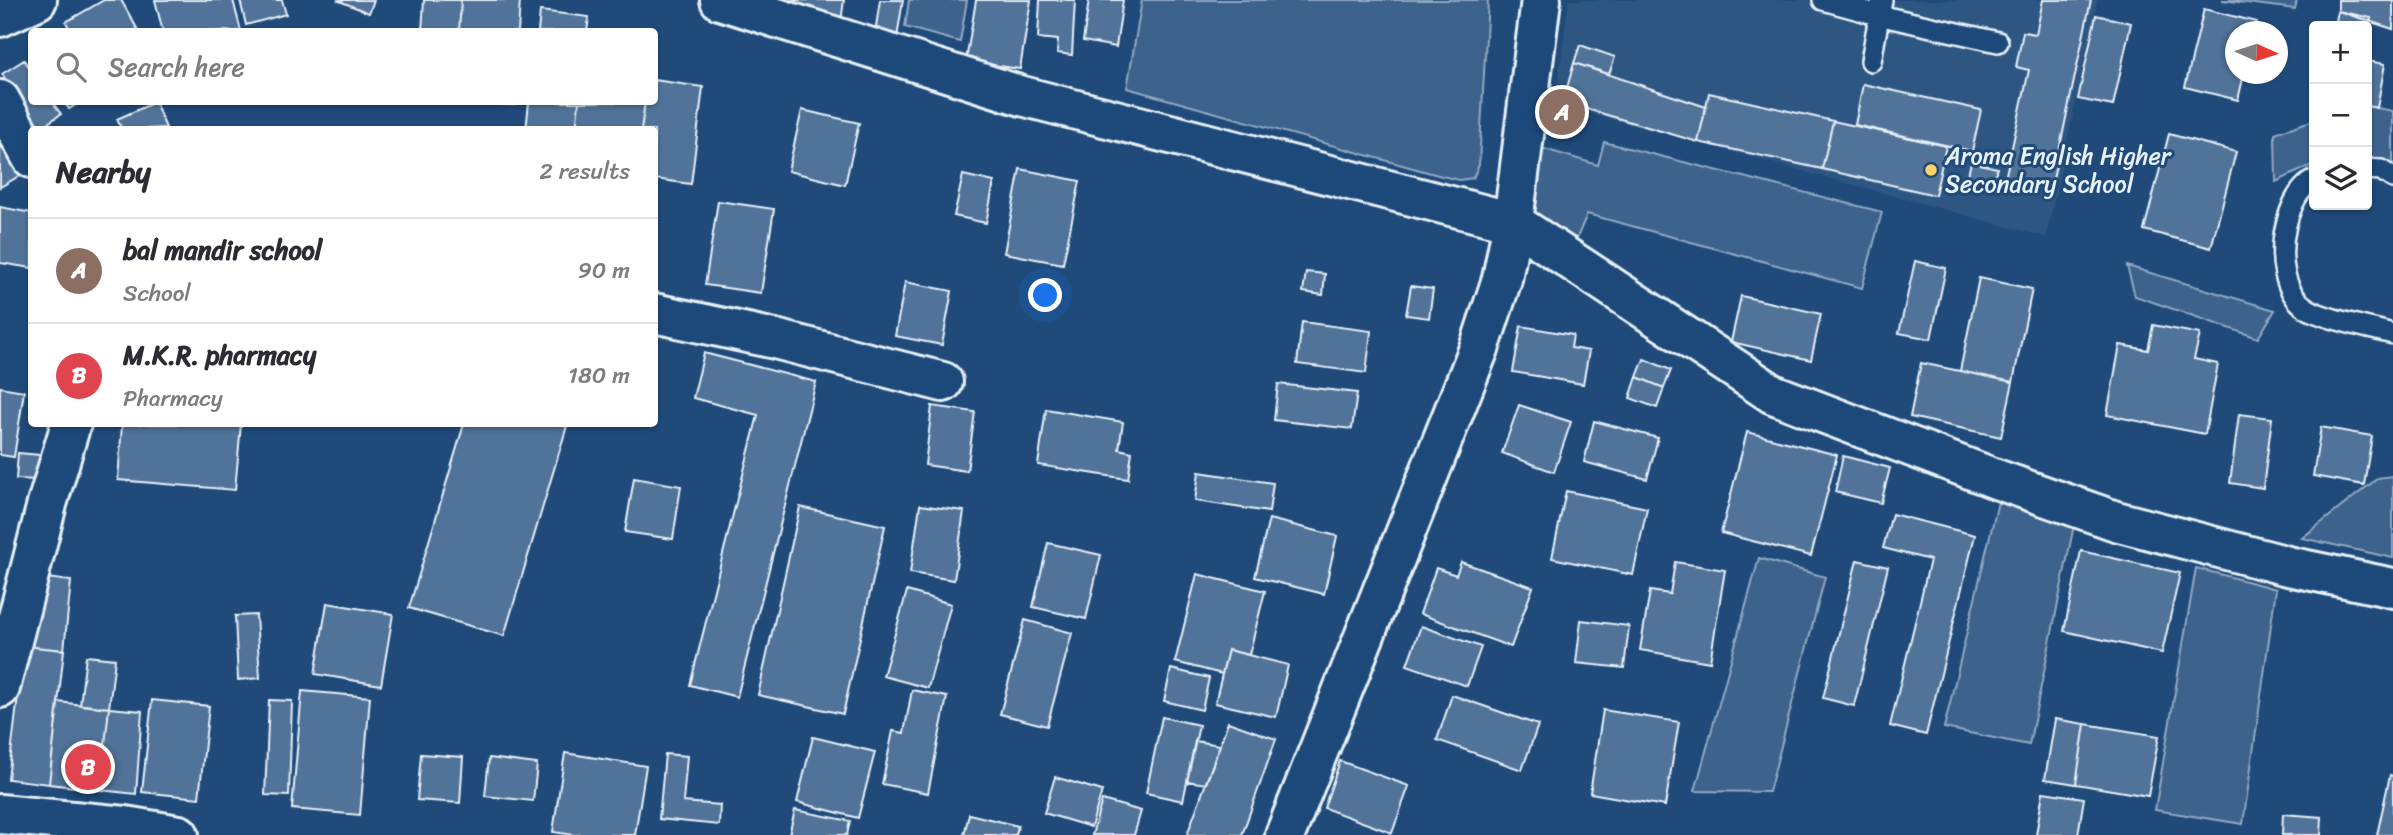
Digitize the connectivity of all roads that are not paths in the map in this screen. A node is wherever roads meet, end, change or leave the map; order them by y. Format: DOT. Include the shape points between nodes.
graph roads {
  1 [pos="37,0"];
  2 [pos="720,0"];
  3 [pos="1541,0"];
  4 [pos="1823,0"];
  5 [pos="1880,8"];
  6 [pos="0,17"];
  7 [pos="1998,42"];
  8 [pos="1871,61"];
  9 [pos="0,100"];
  10 [pos="28,151"];
  11 [pos="2372,169"];
  12 [pos="2393,178"];
  13 [pos="2309,182"];
  14 [pos="1513,222"];
  15 [pos="658,314"];
  16 [pos="2393,334"];
  17 [pos="943,382"];
  18 [pos="70,427"];
  19 [pos="2393,589"];
  20 [pos="0,688"];
  21 [pos="0,814"];
  22 [pos="124,830"];
  23 [pos="179,835"];
  24 [pos="1284,835"];
  1 -- 6 [label="street"];
  2 -- 14 [label="street" via="1022,96"];
  3 -- 14 [label="street"];
  4 -- 5 [label="lane"];
  5 -- 7 [label="lane"];
  5 -- 8 [label="lane"];
  9 -- 10 [label="street"];
  11 -- 12 [label="lane"];
  13 -- 16 [label="lane" via="2290,210 2282,242 2283,269 2294,295 2312,311"];
  14 -- 19 [label="street" via="1773,394 2116,521"];
  14 -- 24 [label="street" via="1502,279 1480,346"];
  15 -- 17 [label="street"];
  18 -- 20 [label="street"];
  21 -- 22 [label="street"];
  22 -- 23 [label="street"];
}
